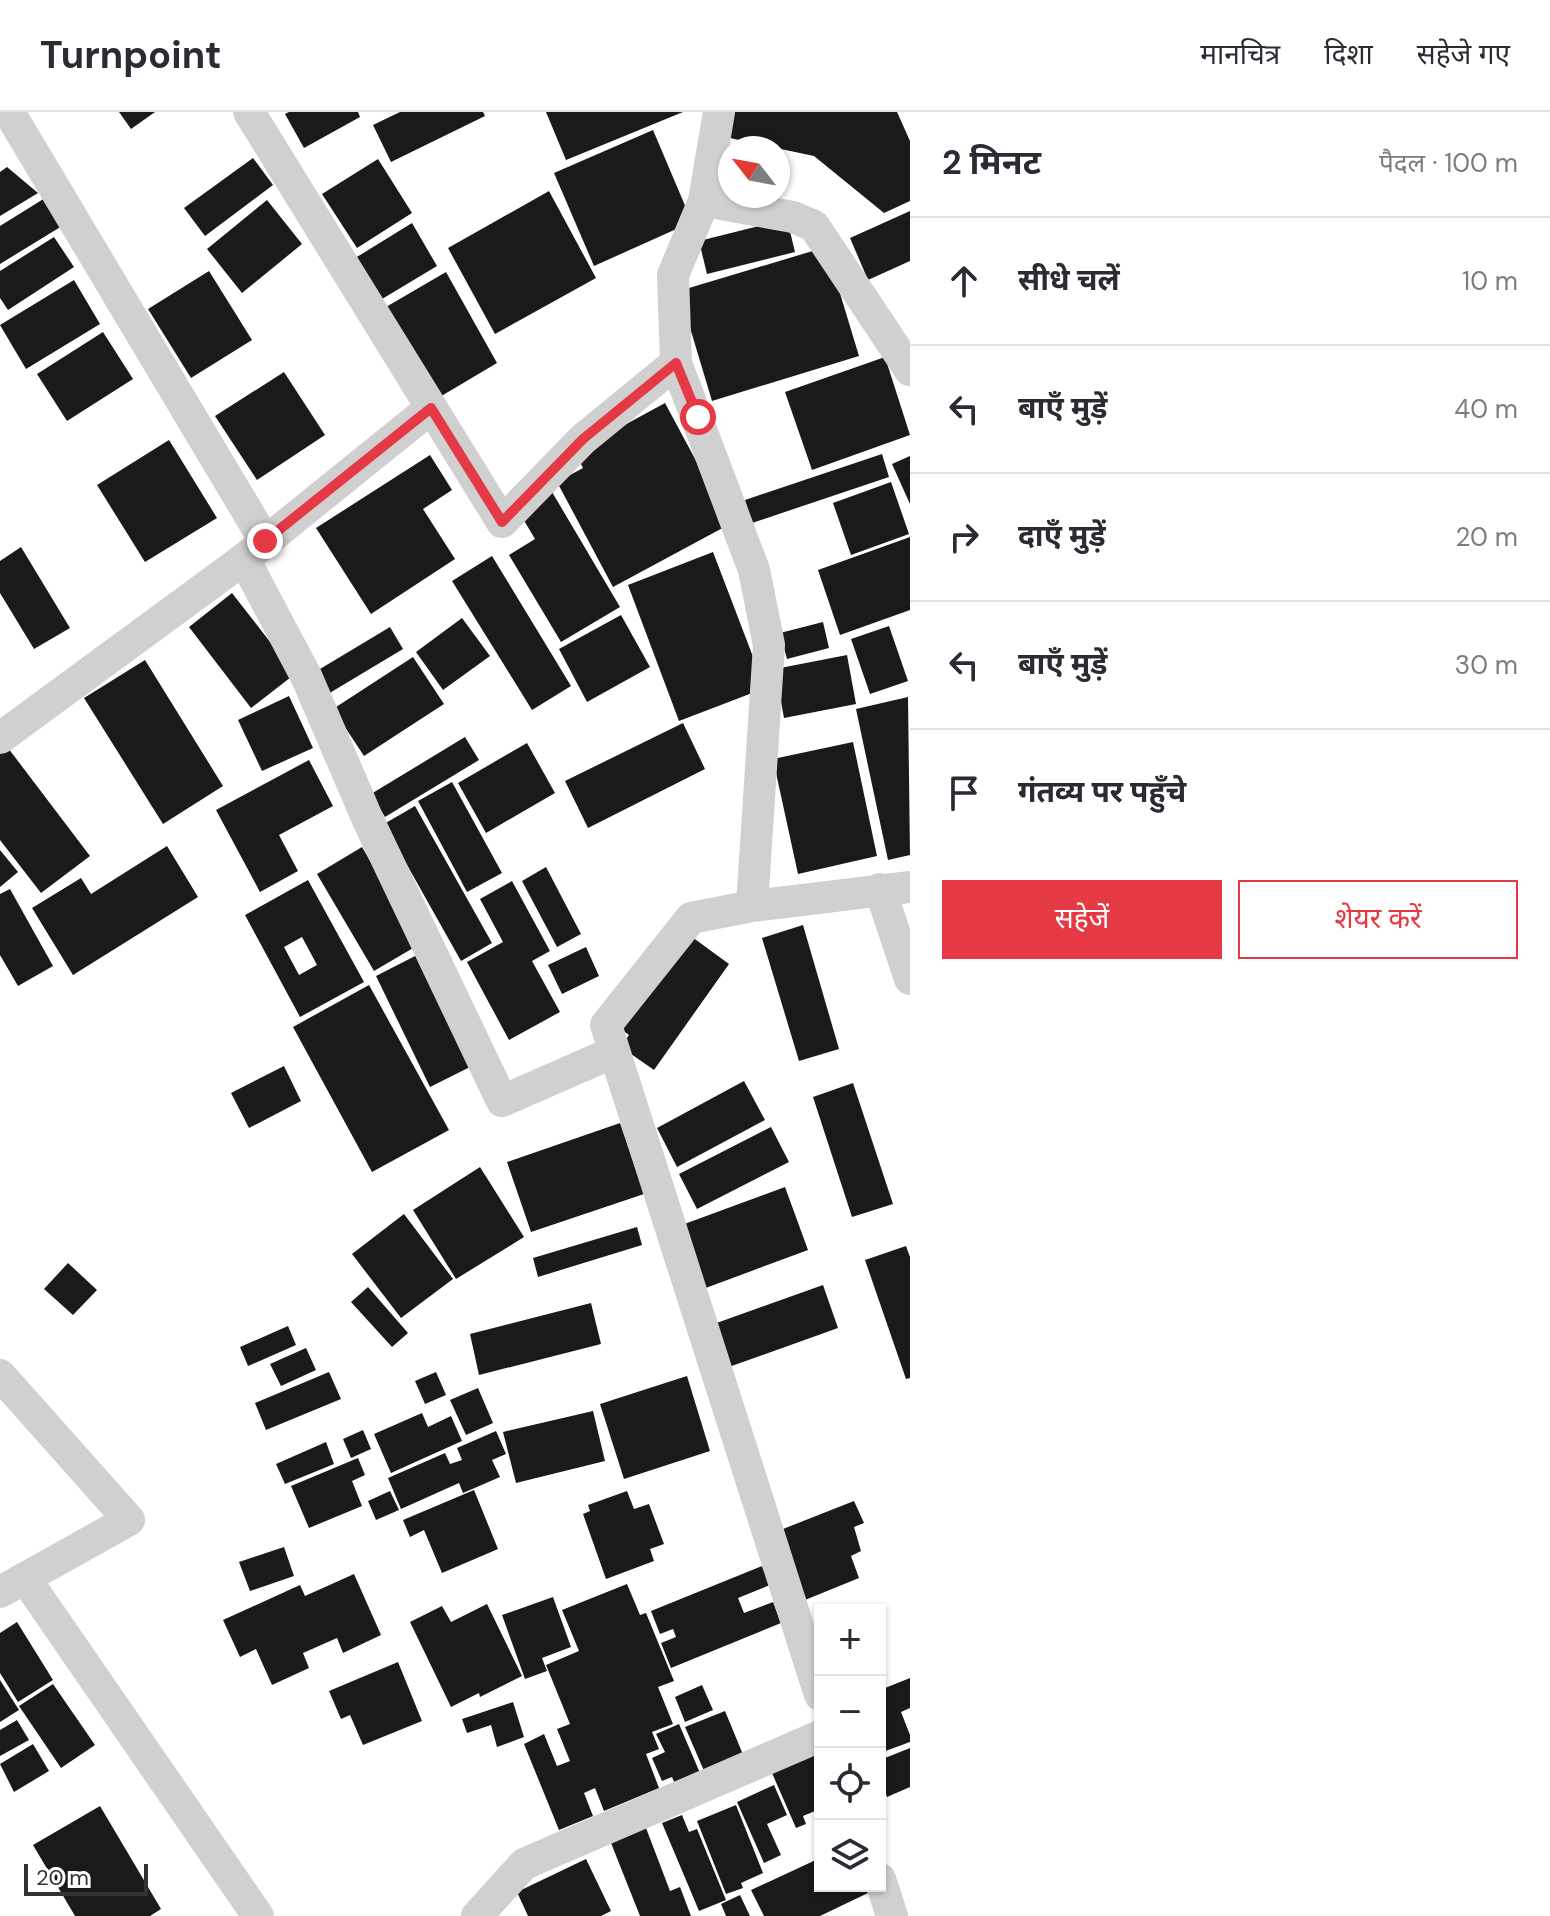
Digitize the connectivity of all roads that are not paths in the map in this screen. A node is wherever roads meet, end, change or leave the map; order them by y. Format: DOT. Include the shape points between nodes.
graph roads {
  1 [pos="9,112"];
  2 [pos="249,112"];
  3 [pos="719,112"];
  4 [pos="704,201"];
  5 [pos="676,363"];
  6 [pos="910,370"];
  7 [pos="431,408"];
  8 [pos="255,550"];
  9 [pos="0,738"];
  10 [pos="895,888"];
  11 [pos="752,906"];
  12 [pos="910,979"];
  13 [pos="614,1052"];
  14 [pos="0,1375"];
  15 [pos="13,1585"];
  16 [pos="814,1676"];
  17 [pos="814,1739"];
  18 [pos="884,1892"];
  19 [pos="258,1916"];
  20 [pos="477,1916"];
  21 [pos="892,1916"];
  1 -- 8 [label="street"];
  2 -- 7 [label="street"];
  3 -- 4 [label="street"];
  4 -- 5 [label="street" via="673,275"];
  4 -- 6 [label="street" via="793,217 814,226"];
  5 -- 7 [label="street" via="583,439 502,522"];
  5 -- 11 [label="street" via="754,570 769,645"];
  7 -- 8 [label="street"];
  8 -- 9 [label="street"];
  8 -- 13 [label="street" via="368,820 502,1101"];
  10 -- 11 [label="street"];
  10 -- 12 [label="street"];
  11 -- 13 [label="street" via="691,918 606,1025"];
  13 -- 16 [label="street"];
  14 -- 15 [label="street" via="129,1520"];
  15 -- 19 [label="street"];
  17 -- 20 [label="street" via="524,1864"];
  18 -- 21 [label="street"];
}
